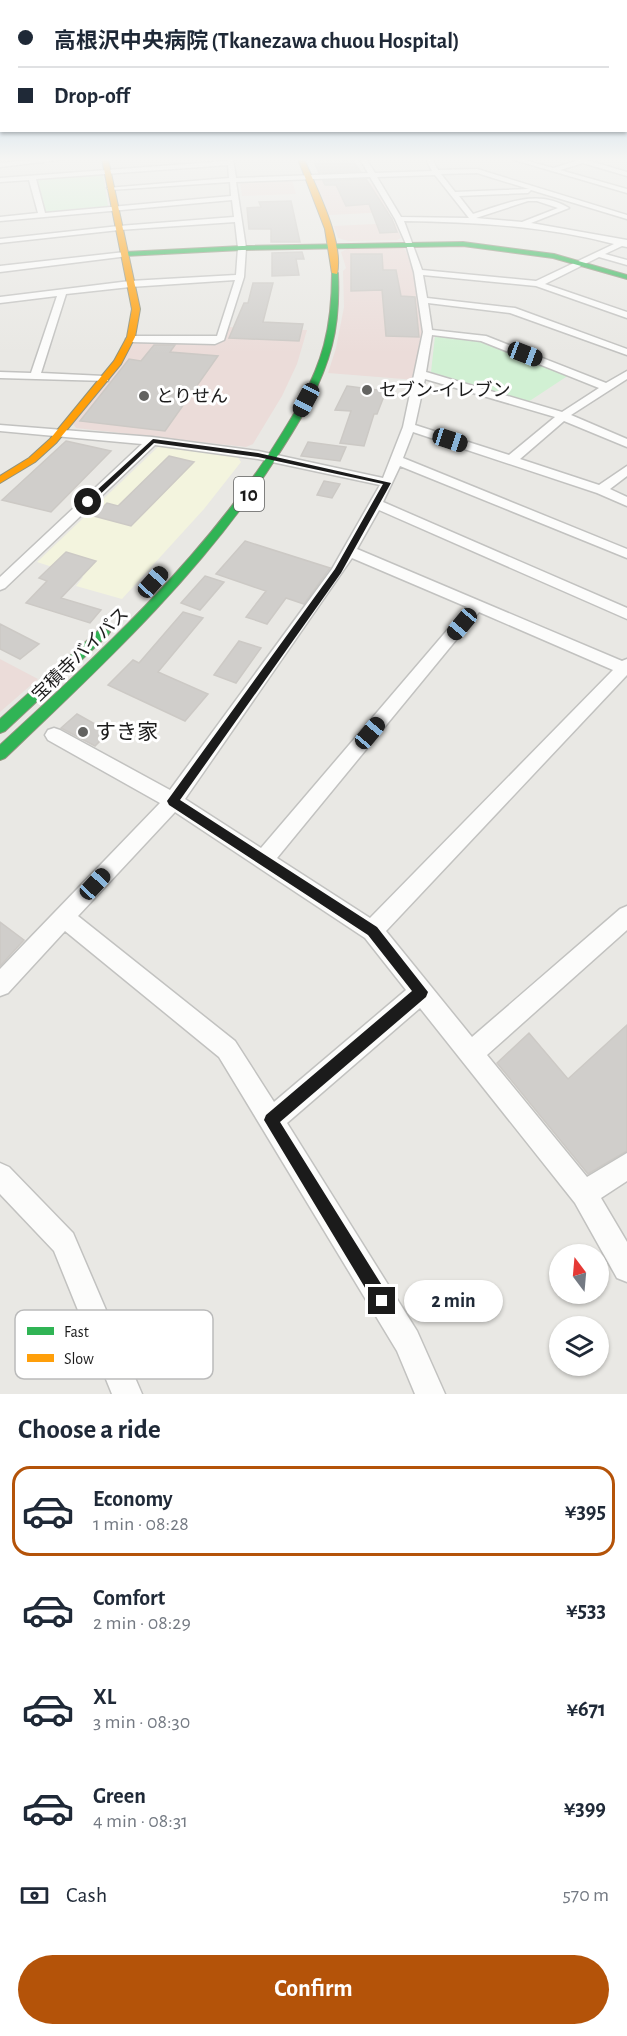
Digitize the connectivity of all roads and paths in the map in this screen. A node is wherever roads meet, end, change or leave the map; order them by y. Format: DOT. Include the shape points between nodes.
graph roads {
  1 [pos="117,224"];
  2 [pos="171,224"];
  3 [pos="240,224"];
  4 [pos="313,224"];
  5 [pos="325,224"];
  6 [pos="401,224"];
  7 [pos="515,224"];
  8 [pos="521,225"];
  9 [pos="118,228"];
  10 [pos="0,241"];
  11 [pos="316,242"];
  12 [pos="625,243"];
  13 [pos="410,244"];
  14 [pos="334,245"];
  15 [pos="242,248"];
  16 [pos="124,254"];
  17 [pos="599,255"];
  18 [pos="581,263"];
  19 [pos="627,263"];
  20 [pos="0,269"];
  21 [pos="418,272"];
  22 [pos="240,277"];
  23 [pos="627,277"];
  24 [pos="130,284"];
  25 [pos="537,285"];
  26 [pos="63,291"];
  27 [pos="0,300"];
  28 [pos="423,300"];
  29 [pos="627,315"];
  30 [pos="428,332"];
  31 [pos="131,339"];
  32 [pos="627,352"];
  33 [pos="421,374"];
  34 [pos="627,374"];
  35 [pos="0,375"];
  36 [pos="35,376"];
  37 [pos="104,379"];
  38 [pos="607,387"];
  39 [pos="563,416"];
  40 [pos="409,427"];
  41 [pos="0,428"];
  42 [pos="58,434"];
  43 [pos="269,436"];
  44 [pos="153,441"];
  45 [pos="627,443"];
  46 [pos="258,455"];
  47 [pos="274,459"];
  48 [pos="397,460"];
  49 [pos="511,460"];
  50 [pos="627,470"];
  51 [pos="244,474"];
  52 [pos="0,480"];
  53 [pos="387,483"];
  54 [pos="601,490"];
  55 [pos="627,502"];
  56 [pos="376,504"];
  57 [pos="351,552"];
  58 [pos="627,554"];
  59 [pos="2,581"];
  60 [pos="477,605"];
  61 [pos="627,614"];
  62 [pos="117,621"];
  63 [pos="626,667"];
  64 [pos="0,727"];
  65 [pos="54,735"];
  66 [pos="0,754"];
  67 [pos="173,801"];
  68 [pos="263,860"];
  69 [pos="627,916"];
  70 [pos="63,917"];
  71 [pos="372,931"];
  72 [pos="0,985"];
  73 [pos="422,992"];
  74 [pos="471,1054"];
  75 [pos="271,1120"];
  76 [pos="627,1166"];
  77 [pos="0,1176"];
  78 [pos="584,1194"];
  79 [pos="627,1268"];
  80 [pos="92,1310"];
  81 [pos="121,1379"];
  82 [pos="127,1394"];
  83 [pos="430,1394"];
  1 -- 9 [label="main road"];
  2 -- 9 [label="street"];
  3 -- 15 [label="street"];
  4 -- 11 [label="main road, 宝積寺バイパス / 10"];
  5 -- 14 [label="main road, 宝積寺バイパス / 10"];
  6 -- 13 [label="street"];
  7 -- 8 [label="street"];
  8 -- 12 [label="street"];
  9 -- 10 [label="street"];
  9 -- 16 [label="main road"];
  11 -- 14 [label="main road"];
  11 -- 15 [label="main road"];
  12 -- 17 [label="street"];
  13 -- 14 [label="main road"];
  13 -- 18 [label="main road" via="504,248"];
  13 -- 21 [label="street"];
  14 -- 47 [label="main road, 宝積寺バイパス / 10" via="334,307 327,348 306,400"];
  15 -- 16 [label="main road"];
  15 -- 22 [label="street"];
  16 -- 20 [label="street"];
  16 -- 24 [label="main road"];
  17 -- 18 [label="street"];
  17 -- 19 [label="street"];
  18 -- 23 [label="main road"];
  18 -- 25 [label="street"];
  21 -- 25 [label="street"];
  21 -- 28 [label="street"];
  22 -- 24 [label="street"];
  22 -- 31 [label="street" via="220,338 215,341"];
  24 -- 26 [label="street"];
  24 -- 31 [label="main road" via="136,309"];
  25 -- 29 [label="street"];
  26 -- 27 [label="street"];
  26 -- 36 [label="street"];
  28 -- 30 [label="street"];
  28 -- 32 [label="street" via="512,310"];
  30 -- 33 [label="street"];
  30 -- 38 [label="street" via="483,338"];
  31 -- 37 [label="main road"];
  33 -- 39 [label="street"];
  33 -- 40 [label="street"];
  34 -- 38 [label="street"];
  35 -- 36 [label="street"];
  36 -- 37 [label="street"];
  37 -- 42 [label="main road"];
  38 -- 39 [label="street"];
  39 -- 45 [label="street"];
  39 -- 49 [label="street"];
  40 -- 48 [label="street"];
  40 -- 49 [label="street"];
  41 -- 42 [label="street"];
  42 -- 44 [label="street"];
  42 -- 52 [label="main road" via="43,451"];
  43 -- 46 [label="main road, 10"];
  44 -- 46 [label="street"];
  44 -- 59 [label="street"];
  46 -- 47 [label="street"];
  46 -- 51 [label="main road, 10"];
  47 -- 53 [label="street"];
  47 -- 66 [label="main road, 宝積寺バイパス / 10" via="226,525 142,620"];
  48 -- 53 [label="street"];
  48 -- 58 [label="street"];
  49 -- 54 [label="street"];
  50 -- 54 [label="street"];
  53 -- 56 [label="street"];
  54 -- 55 [label="street"];
  56 -- 57 [label="street"];
  56 -- 61 [label="street"];
  57 -- 60 [label="street"];
  57 -- 67 [label="street"];
  60 -- 63 [label="street"];
  60 -- 68 [label="street"];
  62 -- 64 [label="main road, 宝積寺バイパス"];
  63 -- 71 [label="street"];
  65 -- 67 [label="street"];
  67 -- 68 [label="street"];
  67 -- 70 [label="street"];
  68 -- 71 [label="street"];
  69 -- 74 [label="street"];
  70 -- 72 [label="street"];
  70 -- 75 [label="street" via="227,1049"];
  71 -- 73 [label="street"];
  73 -- 74 [label="street"];
  73 -- 75 [label="street"];
  74 -- 78 [label="street"];
  75 -- 83 [label="street" via="407,1341"];
  76 -- 78 [label="street"];
  77 -- 80 [label="street" via="64,1242"];
  78 -- 79 [label="street"];
  81 -- 82 [label="street"];
}
